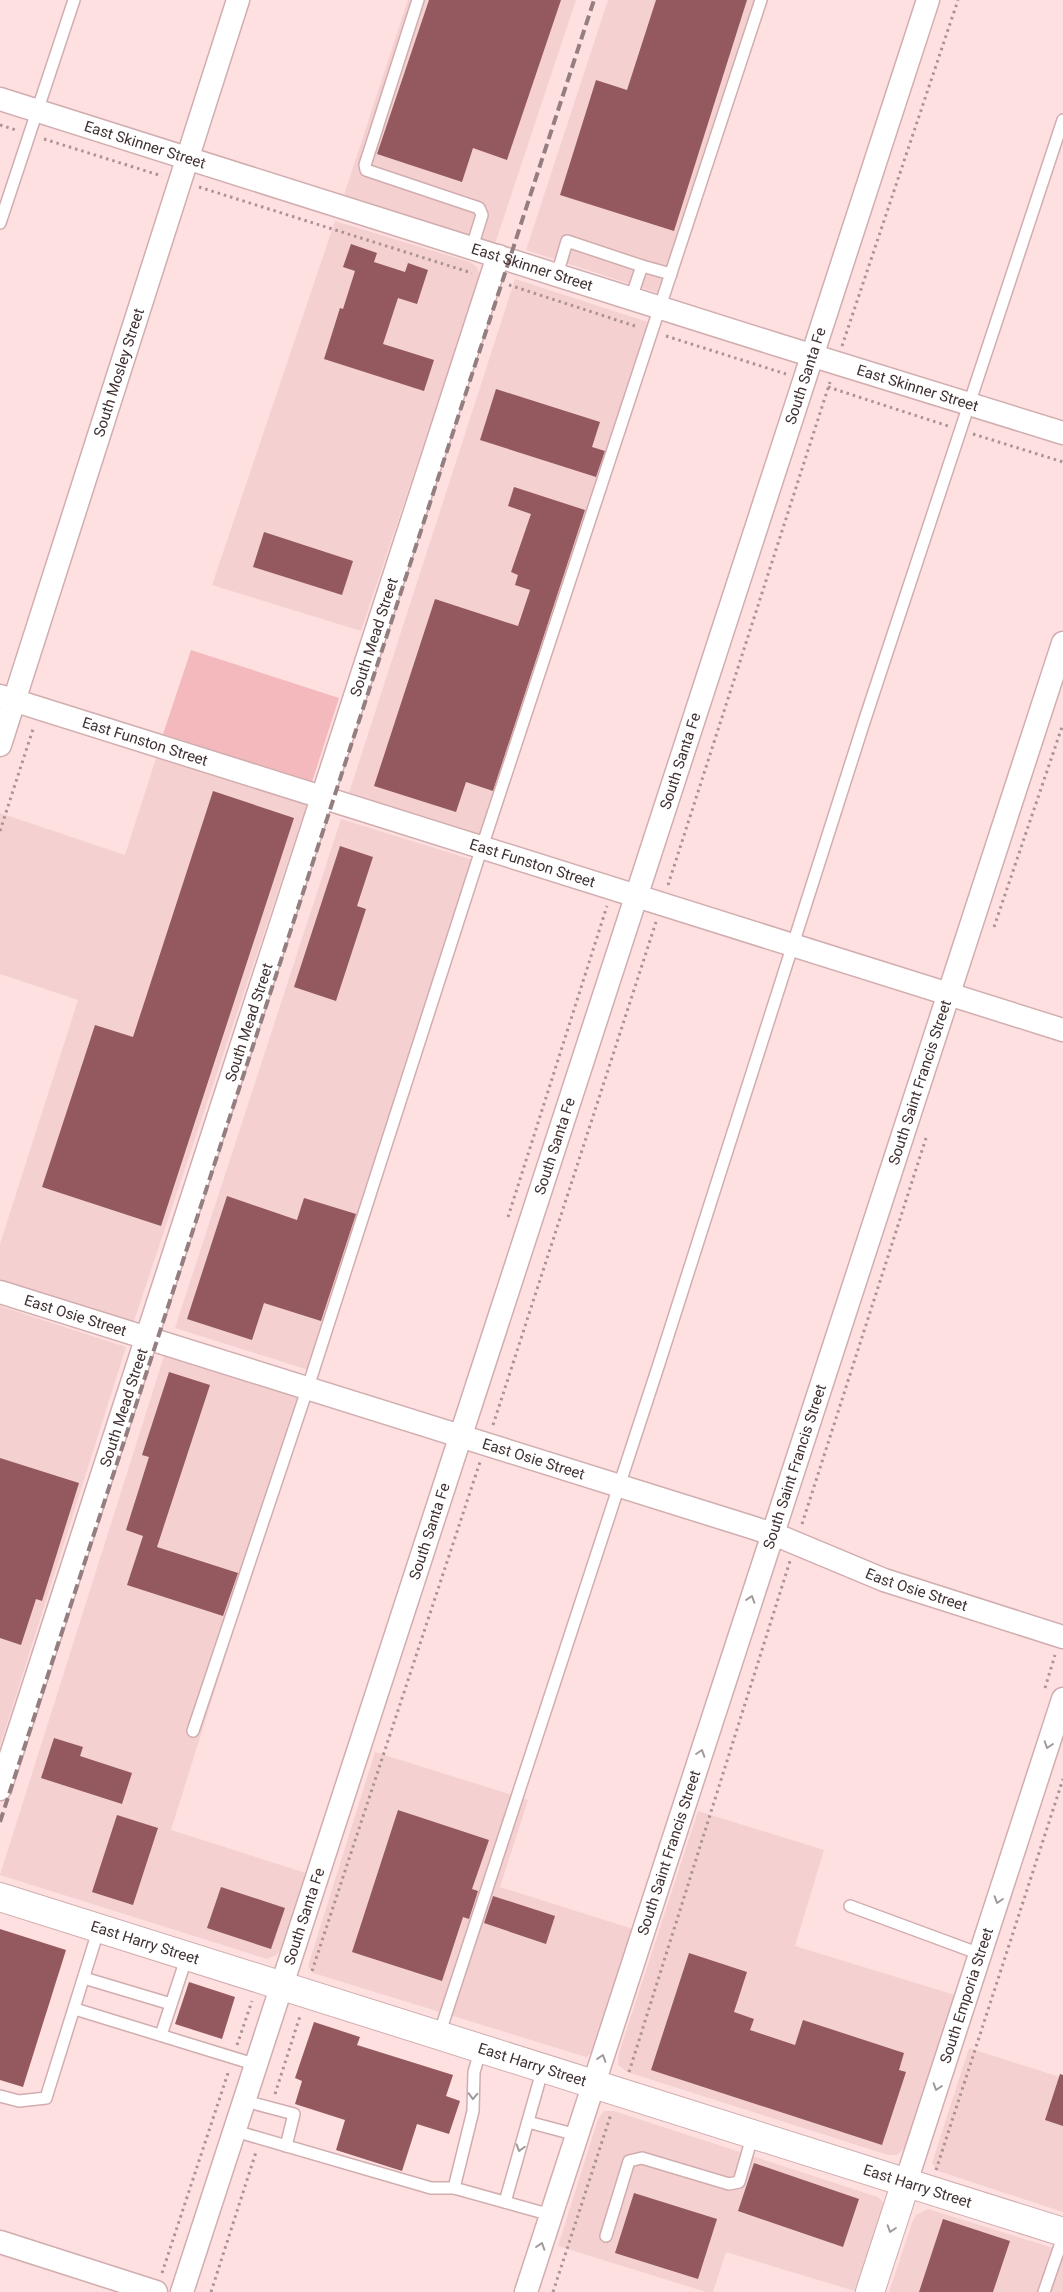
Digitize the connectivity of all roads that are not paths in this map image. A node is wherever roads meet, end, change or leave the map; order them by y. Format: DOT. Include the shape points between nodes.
graph roads {
  1 [pos="74,0"];
  2 [pos="238,0"];
  3 [pos="418,0"];
  4 [pos="761,0"];
  5 [pos="928,0"];
  6 [pos="0,99"];
  7 [pos="38,111"];
  8 [pos="1063,120"];
  9 [pos="187,158"];
  10 [pos="0,223"];
  11 [pos="472,247"];
  12 [pos="498,256"];
  13 [pos="642,266"];
  14 [pos="671,274"];
  15 [pos="557,275"];
  16 [pos="631,298"];
  17 [pos="660,308"];
  18 [pos="812,355"];
  19 [pos="969,403"];
  20 [pos="1063,433"];
  21 [pos="1063,643"];
  22 [pos="7,699"];
  23 [pos="0,745"];
  24 [pos="323,798"];
  25 [pos="482,847"];
  26 [pos="637,896"];
  27 [pos="793,945"];
  28 [pos="948,993"];
  29 [pos="1063,1030"];
  30 [pos="0,1292"];
  31 [pos="146,1337"];
  32 [pos="308,1387"];
  33 [pos="461,1435"];
  34 [pos="619,1485"];
  35 [pos="772,1534"];
  36 [pos="1063,1637"];
  37 [pos="1063,1699"];
  38 [pos="194,1731"];
  39 [pos="5,1759"];
  40 [pos="0,1789"];
  41 [pos="0,1897"];
  42 [pos="850,1906"];
  43 [pos="99,1928"];
  44 [pos="980,1954"];
  45 [pos="187,1956"];
  46 [pos="84,1978"];
  47 [pos="282,1986"];
  48 [pos="171,2004"];
  49 [pos="75,2009"];
  50 [pos="161,2035"];
  51 [pos="439,2035"];
  52 [pos="481,2048"];
  53 [pos="257,2065"];
  54 [pos="543,2068"];
  55 [pos="594,2084"];
  56 [pos="0,2096"];
  57 [pos="245,2101"];
  58 [pos="528,2122"];
  59 [pos="235,2131"];
  60 [pos="753,2134"];
  61 [pos="577,2135"];
  62 [pos="286,2146"];
  63 [pos="906,2182"];
  64 [pos="454,2188"];
  65 [pos="505,2202"];
  66 [pos="551,2215"];
  67 [pos="1063,2232"];
  68 [pos="606,2236"];
  69 [pos="1063,2237"];
  70 [pos="0,2242"];
  71 [pos="156,2292"];
  72 [pos="182,2292"];
  73 [pos="526,2292"];
  74 [pos="870,2292"];
  75 [pos="1044,2292"];
  1 -- 7 [label="lane"];
  2 -- 9 [label="street, South Mosley Street"];
  3 -- 11 [label="lane" via="366,170 480,208 482,215"];
  4 -- 14 [label="lane"];
  5 -- 18 [label="street, South Santa Fe"];
  6 -- 7 [label="street, East Skinner Street"];
  7 -- 9 [label="street, East Skinner Street"];
  7 -- 10 [label="lane"];
  8 -- 19 [label="lane"];
  9 -- 11 [label="street, East Skinner Street"];
  9 -- 22 [label="street, South Mosley Street"];
  11 -- 12 [label="street, East Skinner Street"];
  12 -- 15 [label="street, East Skinner Street"];
  12 -- 24 [label="street, South Mead Street"];
  13 -- 14 [label="lane"];
  13 -- 15 [label="lane" via="567,241"];
  13 -- 16 [label="lane"];
  14 -- 17 [label="lane"];
  15 -- 16 [label="street, East Skinner Street"];
  16 -- 17 [label="street, East Skinner Street"];
  17 -- 18 [label="street, East Skinner Street"];
  17 -- 25 [label="lane"];
  18 -- 19 [label="street, East Skinner Street"];
  18 -- 26 [label="street, South Santa Fe"];
  19 -- 20 [label="street, East Skinner Street"];
  19 -- 27 [label="lane"];
  21 -- 28 [label="street, South Saint Francis Street"];
  22 -- 23 [label="street, South Mosley Street"];
  22 -- 24 [label="street, East Funston Street"];
  24 -- 25 [label="street, East Funston Street"];
  24 -- 31 [label="street, South Mead Street"];
  25 -- 26 [label="street, East Funston Street"];
  25 -- 32 [label="lane"];
  26 -- 27 [label="street, East Funston Street"];
  26 -- 33 [label="street, South Santa Fe"];
  27 -- 28 [label="street, East Funston Street"];
  27 -- 34 [label="lane"];
  28 -- 29 [label="street, East Funston Street"];
  28 -- 35 [label="street, South Saint Francis Street"];
  30 -- 31 [label="street, East Osie Street"];
  31 -- 32 [label="street, East Osie Street"];
  31 -- 39 [label="street, South Mead Street"];
  32 -- 33 [label="street, East Osie Street"];
  32 -- 38 [label="lane"];
  33 -- 34 [label="street, East Osie Street"];
  33 -- 47 [label="street, South Santa Fe"];
  34 -- 35 [label="street, East Osie Street"];
  34 -- 51 [label="lane"];
  35 -- 36 [label="street, East Osie Street" via="884,1580"];
  55 -- 35 [label="street, South Saint Francis Street, one-way"];
  37 -- 44 [label="street, South Emporia Street, one-way"];
  39 -- 40 [label="street, South Mead Street"];
  41 -- 43 [label="street, East Harry Street"];
  42 -- 44 [label="lane"];
  43 -- 45 [label="street, East Harry Street"];
  43 -- 46 [label="lane"];
  44 -- 63 [label="street, South Emporia Street, one-way"];
  45 -- 47 [label="street, East Harry Street"];
  45 -- 48 [label="lane"];
  46 -- 48 [label="lane"];
  46 -- 49 [label="lane"];
  47 -- 51 [label="street, East Harry Street"];
  47 -- 53 [label="street, South Santa Fe"];
  48 -- 50 [label="lane"];
  49 -- 50 [label="lane"];
  49 -- 56 [label="lane" via="46,2098 18,2101"];
  50 -- 53 [label="lane"];
  51 -- 52 [label="street, East Harry Street"];
  52 -- 54 [label="street, East Harry Street"];
  52 -- 64 [label="lane, one-way" via="474,2072 473,2111"];
  53 -- 57 [label="street, South Santa Fe"];
  54 -- 55 [label="street, East Harry Street"];
  54 -- 58 [label="lane"];
  55 -- 60 [label="street, East Harry Street"];
  55 -- 61 [label="street, South Saint Francis Street"];
  57 -- 59 [label="street, South Santa Fe"];
  57 -- 62 [label="lane" via="294,2114"];
  58 -- 61 [label="lane"];
  58 -- 65 [label="lane, one-way"];
  59 -- 62 [label="lane"];
  59 -- 72 [label="street, South Santa Fe"];
  60 -- 63 [label="street, East Harry Street"];
  60 -- 68 [label="lane" via="738,2182 729,2184 642,2158 630,2161"];
  61 -- 66 [label="street, South Saint Francis Street"];
  62 -- 64 [label="lane" via="431,2188"];
  63 -- 67 [label="street, East Harry Street"];
  63 -- 74 [label="street, South Emporia Street, one-way"];
  64 -- 65 [label="lane"];
  65 -- 66 [label="lane"];
  73 -- 66 [label="street, South Saint Francis Street, one-way"];
  69 -- 75 [label="lane"];
  70 -- 71 [label="street"];
}
